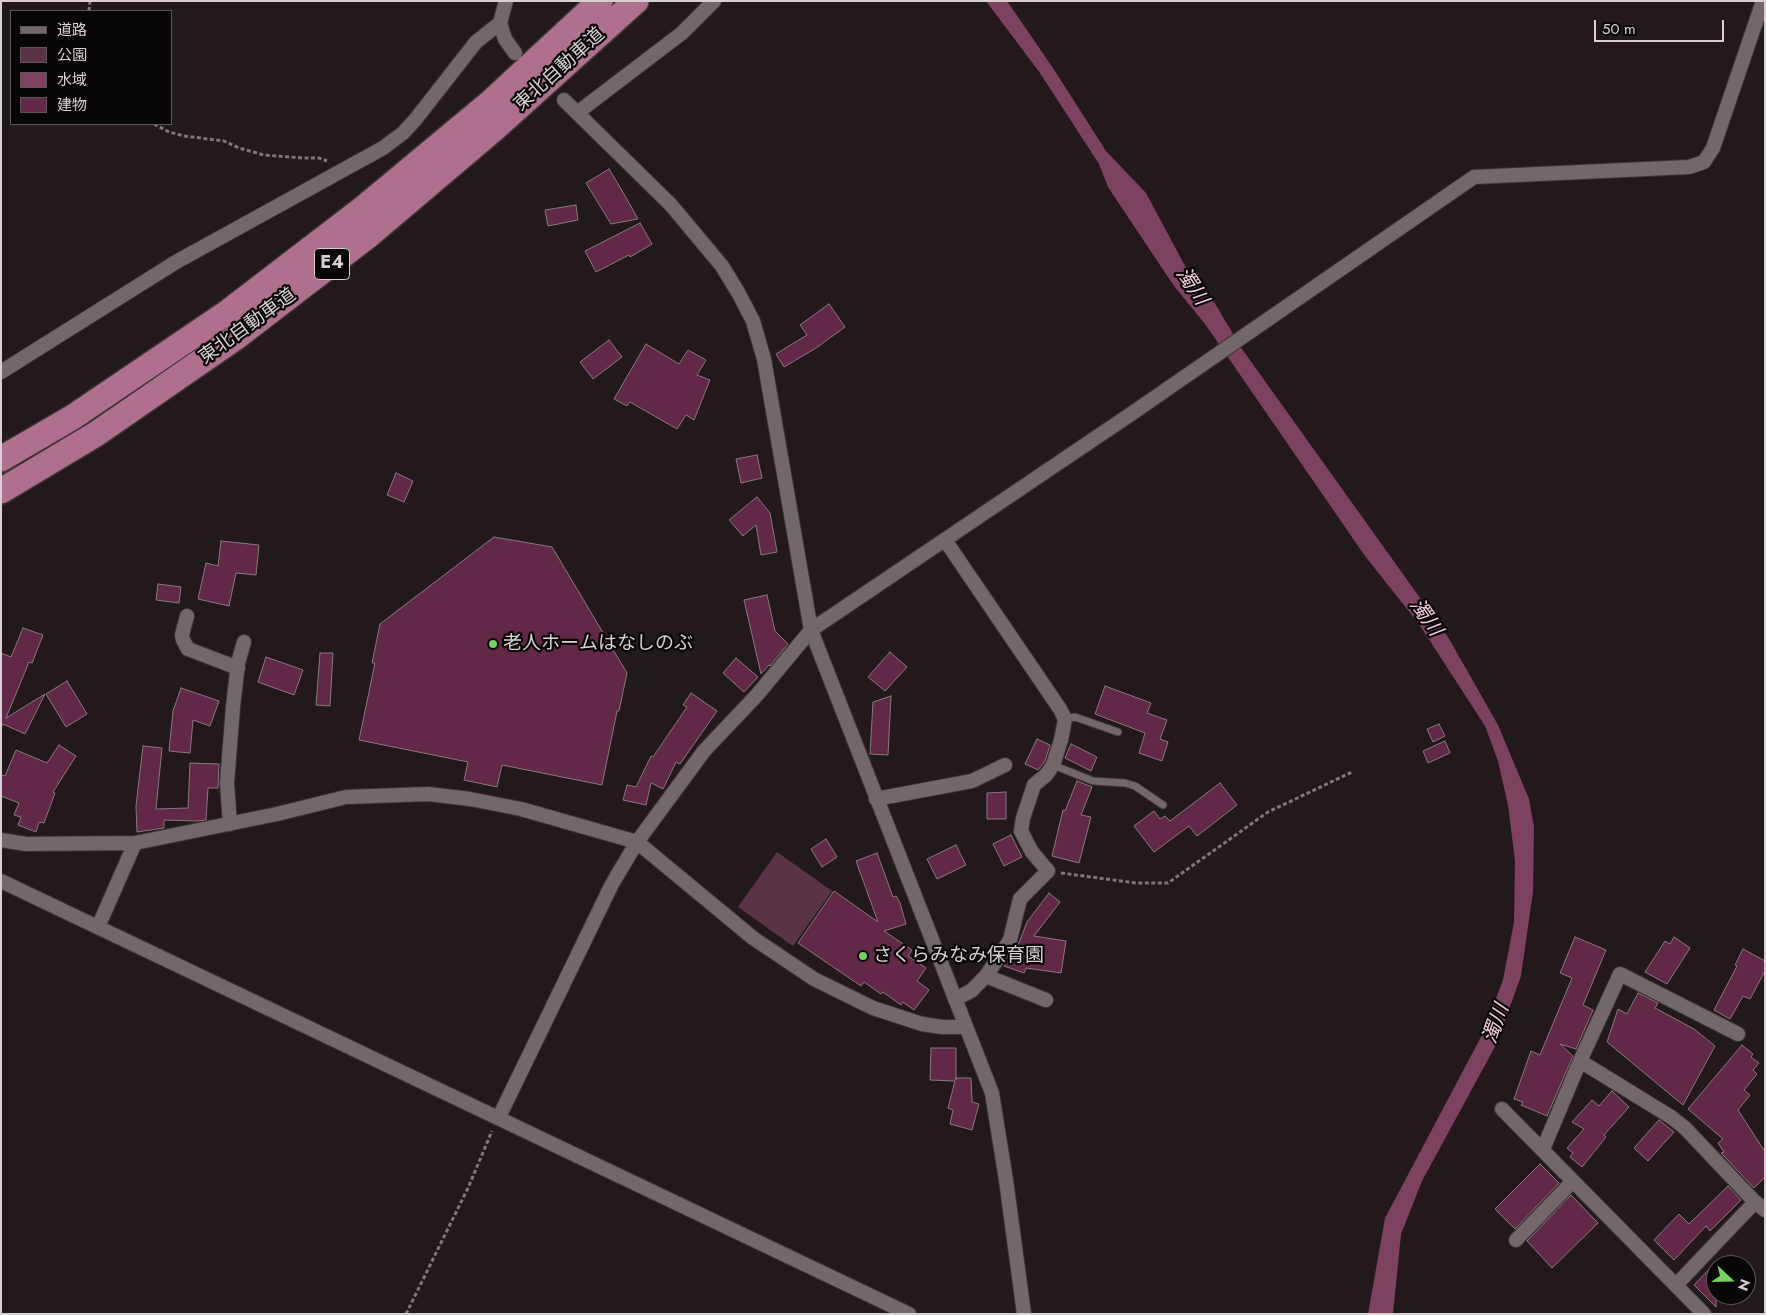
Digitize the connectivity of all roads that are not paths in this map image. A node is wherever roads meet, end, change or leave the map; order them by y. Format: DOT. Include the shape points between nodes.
graph roads {
  1 [pos="506,1"];
  2 [pos="600,1"];
  3 [pos="636,1"];
  4 [pos="714,1"];
  5 [pos="1763,1"];
  6 [pos="500,23"];
  7 [pos="515,53"];
  8 [pos="564,100"];
  9 [pos="577,113"];
  10 [pos="1,372"];
  11 [pos="1,459"];
  12 [pos="1,491"];
  13 [pos="945,540"];
  14 [pos="188,616"];
  15 [pos="811,630"];
  16 [pos="244,642"];
  17 [pos="238,668"];
  18 [pos="1065,719"];
  19 [pos="1118,732"];
  20 [pos="1005,765"];
  21 [pos="1053,765"];
  22 [pos="876,799"];
  23 [pos="1162,805"];
  24 [pos="230,824"];
  25 [pos="1,840"];
  26 [pos="637,842"];
  27 [pos="135,843"];
  28 [pos="1,881"];
  29 [pos="98,927"];
  30 [pos="986,976"];
  31 [pos="955,1000"];
  32 [pos="1046,1000"];
  33 [pos="966,1027"];
  34 [pos="1738,1034"];
  35 [pos="1580,1061"];
  36 [pos="1502,1109"];
  37 [pos="499,1117"];
  38 [pos="1543,1150"];
  39 [pos="1573,1181"];
  40 [pos="1760,1206"];
  41 [pos="1516,1240"];
  42 [pos="1676,1285"];
  43 [pos="909,1314"];
  44 [pos="1024,1314"];
  45 [pos="1704,1314"];
  1 -- 6 [label="street"];
  2 -- 11 [label="highway, 東北自動車道 / E4" via="492,101 361,210 228,312 74,417"];
  3 -- 12 [label="highway, 東北自動車道 / E4" via="494,129 369,235 235,338 96,434"];
  4 -- 9 [label="street" via="682,33"];
  5 -- 13 [label="street" via="1713,148 1704,162 1689,167 1474,177"];
  6 -- 7 [label="street" via="505,40"];
  6 -- 10 [label="street" via="476,42 402,134 384,148 176,262"];
  8 -- 9 [label="street"];
  9 -- 15 [label="street" via="671,205 722,266 754,321 764,359"];
  13 -- 15 [label="street"];
  13 -- 18 [label="street"];
  14 -- 17 [label="street" via="182,635 188,649"];
  15 -- 22 [label="street"];
  15 -- 26 [label="street" via="757,695 704,751"];
  16 -- 17 [label="street"];
  17 -- 24 [label="street" via="227,783"];
  18 -- 19 [label="lane" via="1074,718"];
  18 -- 21 [label="street"];
  20 -- 22 [label="street" via="972,781"];
  21 -- 23 [label="lane" via="1094,781 1135,786"];
  21 -- 30 [label="street" via="1034,785 1021,831 1032,852 1048,871 1020,899 1010,940"];
  22 -- 31 [label="street"];
  24 -- 26 [label="street" via="346,797 428,794 521,809"];
  24 -- 27 [label="street"];
  25 -- 27 [label="street" via="26,844"];
  26 -- 33 [label="street" via="753,938 814,979 873,1008 922,1024"];
  26 -- 37 [label="street" via="612,884"];
  27 -- 29 [label="street"];
  28 -- 29 [label="street"];
  29 -- 37 [label="street"];
  30 -- 31 [label="street" via="971,991"];
  30 -- 32 [label="street"];
  31 -- 33 [label="street"];
  33 -- 44 [label="street" via="992,1094"];
  34 -- 35 [label="street" via="1620,974"];
  35 -- 38 [label="street"];
  35 -- 40 [label="street" via="1678,1122"];
  36 -- 38 [label="street"];
  37 -- 43 [label="street"];
  38 -- 39 [label="street"];
  39 -- 41 [label="street"];
  39 -- 42 [label="street"];
  40 -- 42 [label="street"];
  42 -- 45 [label="street"];
}
